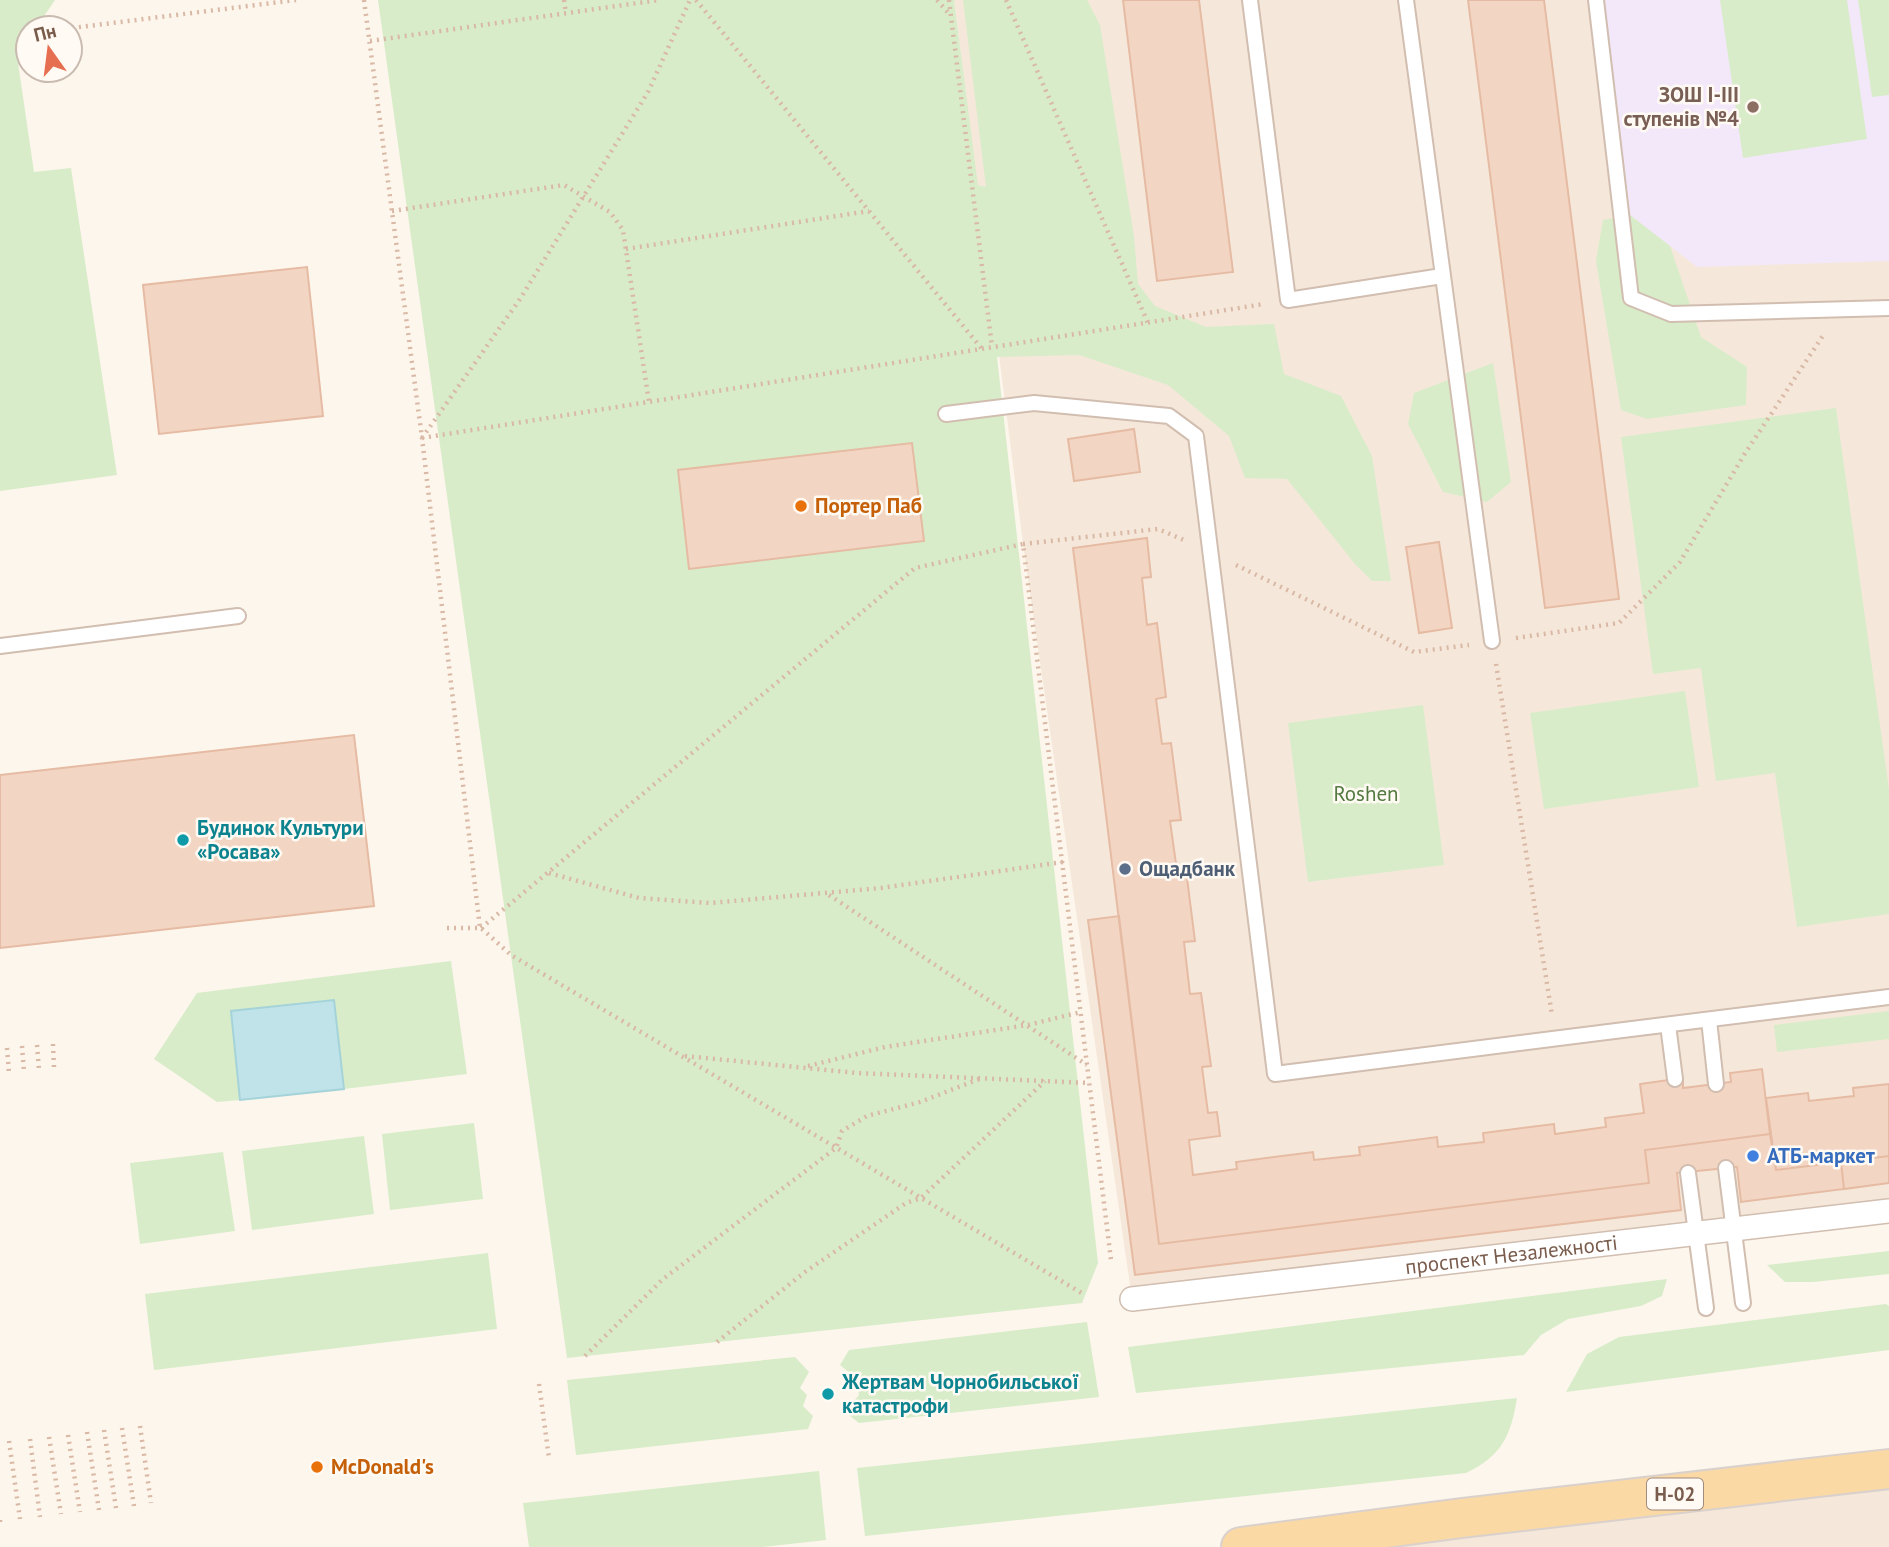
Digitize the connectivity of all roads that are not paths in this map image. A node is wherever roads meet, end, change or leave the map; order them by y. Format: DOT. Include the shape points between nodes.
graph roads {
  1 [pos="1250,0"];
  2 [pos="1406,0"];
  3 [pos="1596,0"];
  4 [pos="1442,276"];
  5 [pos="1889,308"];
  6 [pos="946,414"];
  7 [pos="238,616"];
  8 [pos="1492,641"];
  9 [pos="0,646"];
  10 [pos="1889,997"];
  11 [pos="1709,1020"];
  12 [pos="1668,1025"];
  13 [pos="1675,1079"];
  14 [pos="1716,1084"];
  15 [pos="1726,1168"];
  16 [pos="1688,1173"];
  17 [pos="1889,1211"];
  18 [pos="1734,1229"];
  19 [pos="1696,1234"];
  20 [pos="1132,1299"];
  21 [pos="1743,1303"];
  22 [pos="1706,1308"];
  23 [pos="1889,1469"];
  24 [pos="1241,1547"];
  1 -- 4 [label="lane" via="1288,300"];
  2 -- 4 [label="lane"];
  3 -- 5 [label="lane" via="1631,298 1671,314"];
  4 -- 8 [label="lane"];
  6 -- 12 [label="lane" via="1034,403 1169,416 1196,436 1275,1074"];
  7 -- 9 [label="lane"];
  10 -- 11 [label="lane"];
  11 -- 12 [label="lane"];
  11 -- 14 [label="lane"];
  12 -- 13 [label="lane"];
  15 -- 18 [label="lane"];
  16 -- 19 [label="lane"];
  17 -- 18 [label="street, проспект Незалежності"];
  18 -- 19 [label="street, проспект Незалежності"];
  18 -- 21 [label="lane"];
  19 -- 20 [label="street, проспект Незалежності"];
  19 -- 22 [label="lane"];
  23 -- 24 [label="main road, Н-02"];
}
